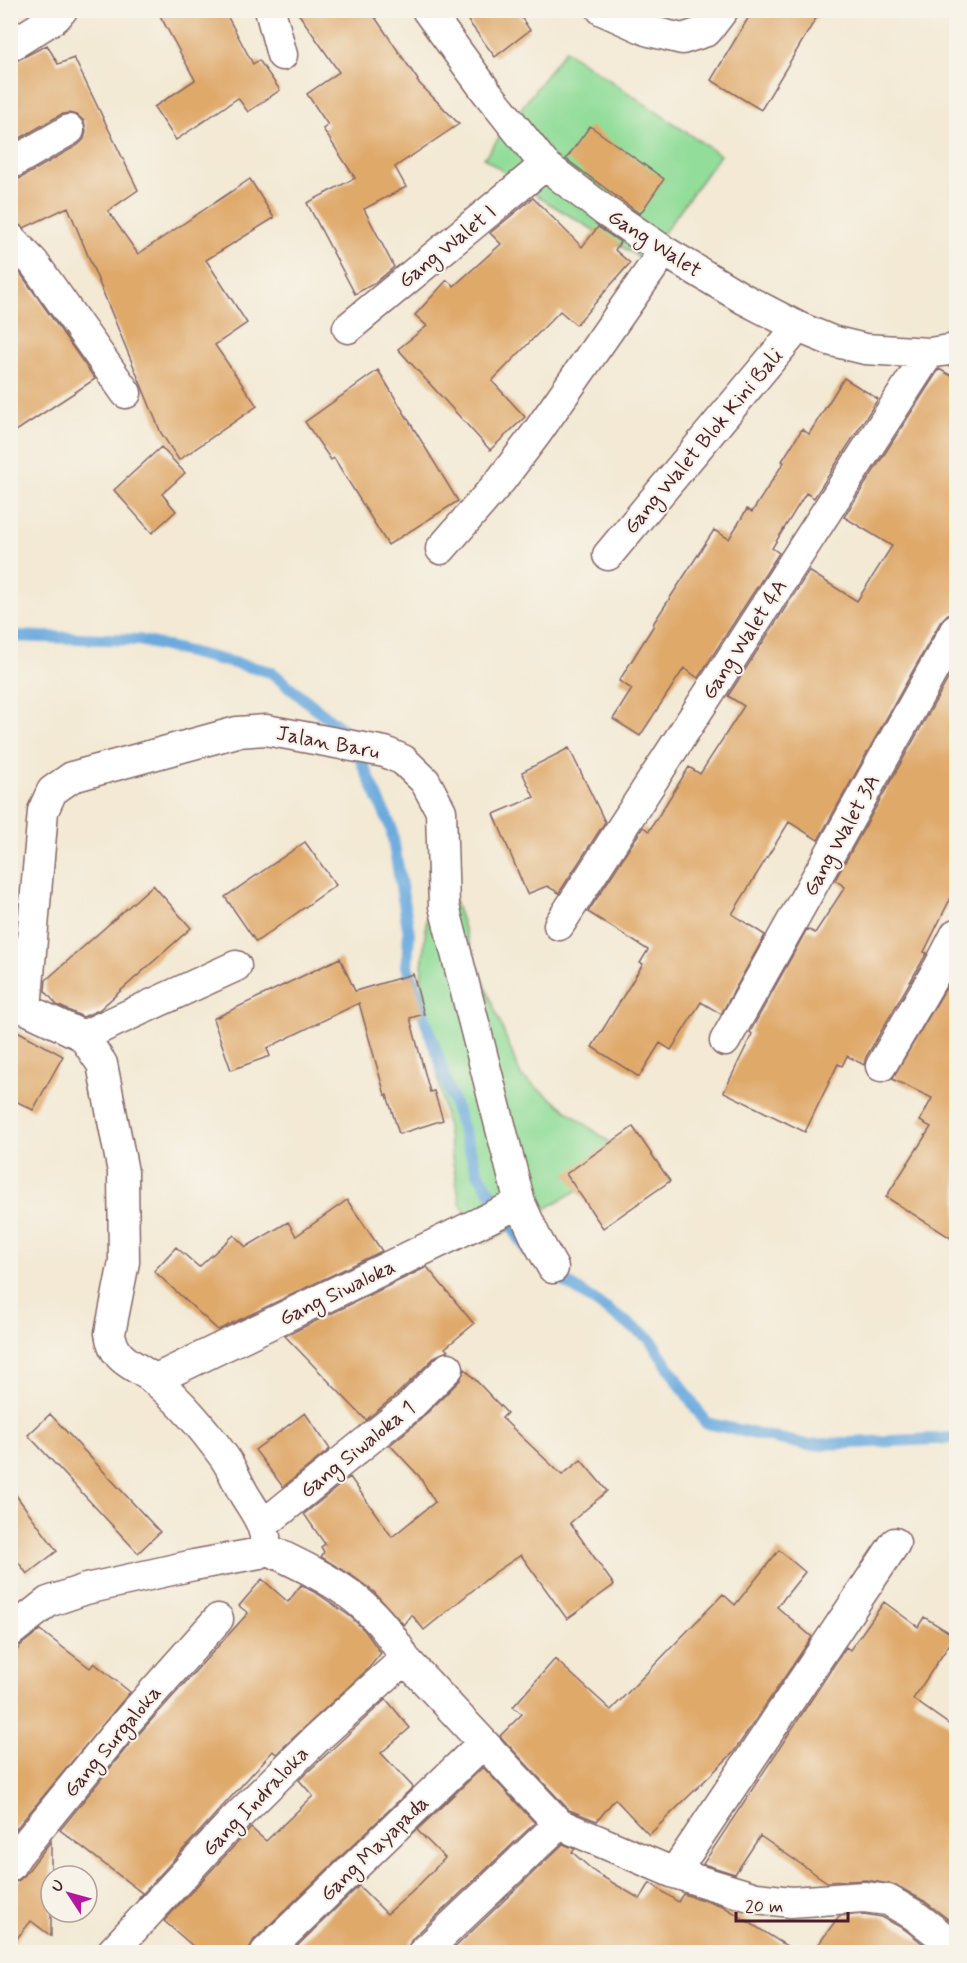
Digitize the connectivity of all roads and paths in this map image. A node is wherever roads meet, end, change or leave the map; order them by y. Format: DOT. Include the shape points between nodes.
graph roads {
  1 [pos="62,10"];
  2 [pos="270,10"];
  3 [pos="427,10"];
  4 [pos="602,10"];
  5 [pos="723,10"];
  6 [pos="10,46"];
  7 [pos="282,55"];
  8 [pos="69,130"];
  9 [pos="10,164"];
  10 [pos="545,165"];
  11 [pos="10,238"];
  12 [pos="664,251"];
  13 [pos="798,327"];
  14 [pos="348,328"];
  15 [pos="943,351"];
  16 [pos="126,393"];
  17 [pos="441,549"];
  18 [pos="608,555"];
  19 [pos="957,629"];
  20 [pos="559,925"];
  21 [pos="957,934"];
  22 [pos="236,966"];
  23 [pos="18,1007"];
  24 [pos="83,1036"];
  25 [pos="725,1041"];
  26 [pos="881,1066"];
  27 [pos="520,1203"];
  28 [pos="553,1268"];
  29 [pos="448,1368"];
  30 [pos="154,1380"];
  31 [pos="264,1537"];
  32 [pos="895,1544"];
  33 [pos="219,1619"];
  34 [pos="10,1632"];
  35 [pos="405,1659"];
  36 [pos="483,1743"];
  37 [pos="559,1824"];
  38 [pos="10,1866"];
  39 [pos="674,1873"];
  40 [pos="957,1947"];
  41 [pos="112,1953"];
  42 [pos="266,1953"];
  43 [pos="424,1953"];
  1 -- 6 [label="street"];
  2 -- 7 [label="street"];
  3 -- 10 [label="street, Gang Walet"];
  4 -- 5 [label="street" via="649,31 682,39 707,31"];
  8 -- 9 [label="street"];
  10 -- 12 [label="street, Gang Walet"];
  10 -- 14 [label="street, Gang Walet I"];
  11 -- 16 [label="street" via="34,263"];
  12 -- 13 [label="street, Gang Walet"];
  12 -- 17 [label="street" via="536,434"];
  13 -- 15 [label="street, Gang Walet" via="865,349"];
  13 -- 18 [label="street, Gang Walet Blok Kini Bali"];
  15 -- 20 [label="street, Gang Walet 4A"];
  19 -- 25 [label="street, Gang Walet 3A"];
  21 -- 26 [label="street"];
  22 -- 24 [label="street"];
  23 -- 24 [label="street"];
  23 -- 27 [label="street, Jalan Baru" via="43,811 52,791 72,777 237,732 266,730 385,752 403,760 425,781 441,812 444,906"];
  24 -- 30 [label="street" via="102,1064 123,1172 124,1262 111,1344 125,1361"];
  27 -- 28 [label="street, Jalan Baru"];
  27 -- 30 [label="street, Gang Siwaloka"];
  29 -- 31 [label="street, Gang Siwaloka 1"];
  30 -- 31 [label="street" via="193,1416 225,1459"];
  31 -- 34 [label="street, Gang Siwaloka 1" via="260,1553 86,1589 48,1602"];
  31 -- 35 [label="street" via="362,1604 394,1638"];
  32 -- 39 [label="street"];
  33 -- 38 [label="street, Gang Surgaloka" via="114,1736"];
  35 -- 36 [label="street"];
  35 -- 41 [label="street, Gang Indraloka" via="234,1820"];
  36 -- 37 [label="street"];
  36 -- 42 [label="street, Gang Mayapada"];
  37 -- 39 [label="street"];
  37 -- 43 [label="street"];
  39 -- 40 [label="street" via="756,1898 791,1902 864,1897 888,1900"];
}
